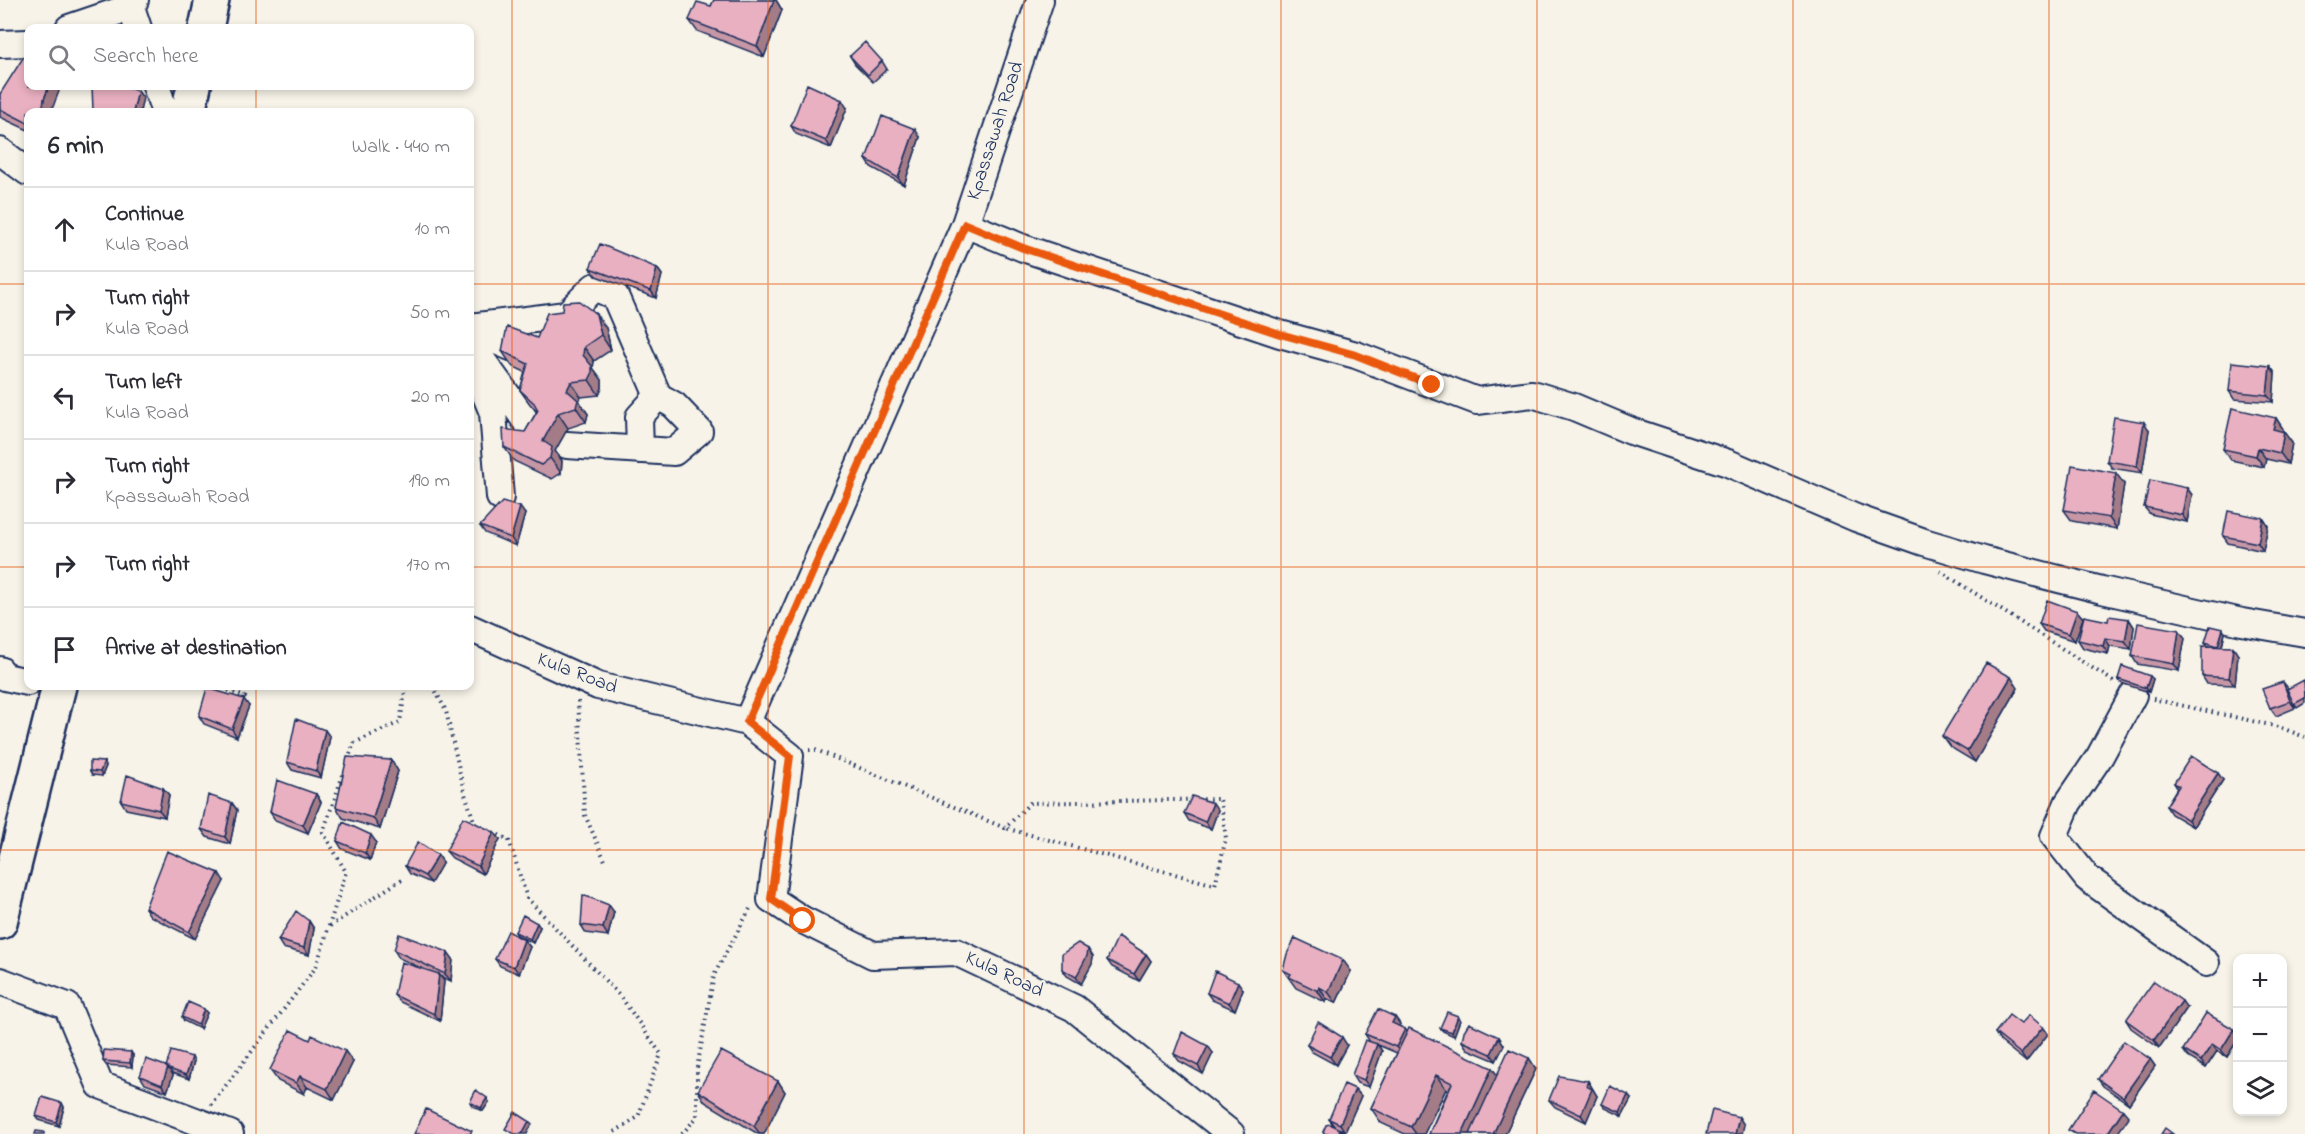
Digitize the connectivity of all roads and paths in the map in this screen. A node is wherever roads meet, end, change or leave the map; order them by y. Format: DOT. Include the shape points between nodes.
graph roads {
  1 [pos="212,0"];
  2 [pos="1040,0"];
  3 [pos="135,12"];
  4 [pos="86,24"];
  5 [pos="207,24"];
  6 [pos="24,43"];
  7 [pos="0,44"];
  8 [pos="157,90"];
  9 [pos="193,90"];
  10 [pos="164,108"];
  11 [pos="189,108"];
  12 [pos="0,151"];
  13 [pos="24,169"];
  14 [pos="965,224"];
  15 [pos="474,328"];
  16 [pos="474,331"];
  17 [pos="513,348"];
  18 [pos="474,349"];
  19 [pos="474,366"];
  20 [pos="658,396"];
  21 [pos="536,435"];
  22 [pos="567,446"];
  23 [pos="640,450"];
  24 [pos="500,497"];
  25 [pos="1935,568"];
  26 [pos="474,630"];
  27 [pos="2305,633"];
  28 [pos="0,670"];
  29 [pos="577,676"];
  30 [pos="24,681"];
  31 [pos="57,690"];
  32 [pos="227,690"];
  33 [pos="248,690"];
  34 [pos="405,690"];
  35 [pos="435,690"];
  36 [pos="2133,695"];
  37 [pos="747,722"];
  38 [pos="2305,737"];
  39 [pos="781,749"];
  40 [pos="483,828"];
  41 [pos="1005,828"];
  42 [pos="492,832"];
  43 [pos="606,863"];
  44 [pos="404,878"];
  45 [pos="771,899"];
  46 [pos="0,922"];
  47 [pos="329,926"];
  48 [pos="2206,963"];
  49 [pos="0,981"];
  50 [pos="198,1122"];
  51 [pos="230,1134"];
  52 [pos="611,1134"];
  53 [pos="682,1134"];
  54 [pos="1231,1134"];
  1 -- 5 [label="highway"];
  2 -- 14 [label="street, Kpassawah Road"];
  3 -- 4 [label="street"];
  6 -- 7 [label="street"];
  8 -- 10 [label="street"];
  9 -- 11 [label="highway"];
  12 -- 13 [label="street"];
  14 -- 27 [label="street" via="1023,248 1269,331 1356,355 1477,401 1532,394 1574,407 1631,431 1728,463 1856,518 1924,542 2102,590"];
  14 -- 37 [label="street, Kpassawah Road"];
  15 -- 20 [label="street" via="566,315 594,287 615,296"];
  16 -- 17 [label="street"];
  18 -- 21 [label="street"];
  19 -- 24 [label="street" via="493,413"];
  20 -- 23 [label="street" via="639,417"];
  20 -- 23 [label="street" via="674,405 699,431 674,452"];
  22 -- 23 [label="street"];
  25 -- 36 [label="path"];
  26 -- 29 [label="street, Kula Road"];
  28 -- 30 [label="street" via="5,677"];
  29 -- 37 [label="street, Kula Road" via="598,686"];
  29 -- 43 [label="path" via="585,815"];
  31 -- 46 [label="highway"];
  32 -- 33 [label="path" via="245,697"];
  34 -- 47 [label="path" via="400,722 354,743 323,832 346,872"];
  35 -- 40 [label="path" via="446,711 474,824"];
  36 -- 38 [label="path" via="2279,727"];
  36 -- 48 [label="street" via="2100,756 2068,803 2054,836 2087,878"];
  37 -- 39 [label="street, Kula Road"];
  39 -- 41 [label="path" via="816,750"];
  39 -- 45 [label="street" via="790,756"];
  41 -- 41 [label="path" via="1030,803 1220,799 1226,838 1215,885"];
  42 -- 52 [label="path" via="509,840 527,898 621,997 661,1054 638,1117"];
  44 -- 47 [label="path"];
  45 -- 53 [label="path" via="754,901 714,975 697,1068 697,1117"];
  45 -- 54 [label="street, Kula Road" via="803,921 873,955 956,952 1074,1008"];
  47 -- 50 [label="path" via="316,967"];
  49 -- 50 [label="street" via="67,1006 100,1085"];
  50 -- 51 [label="street"];
}
